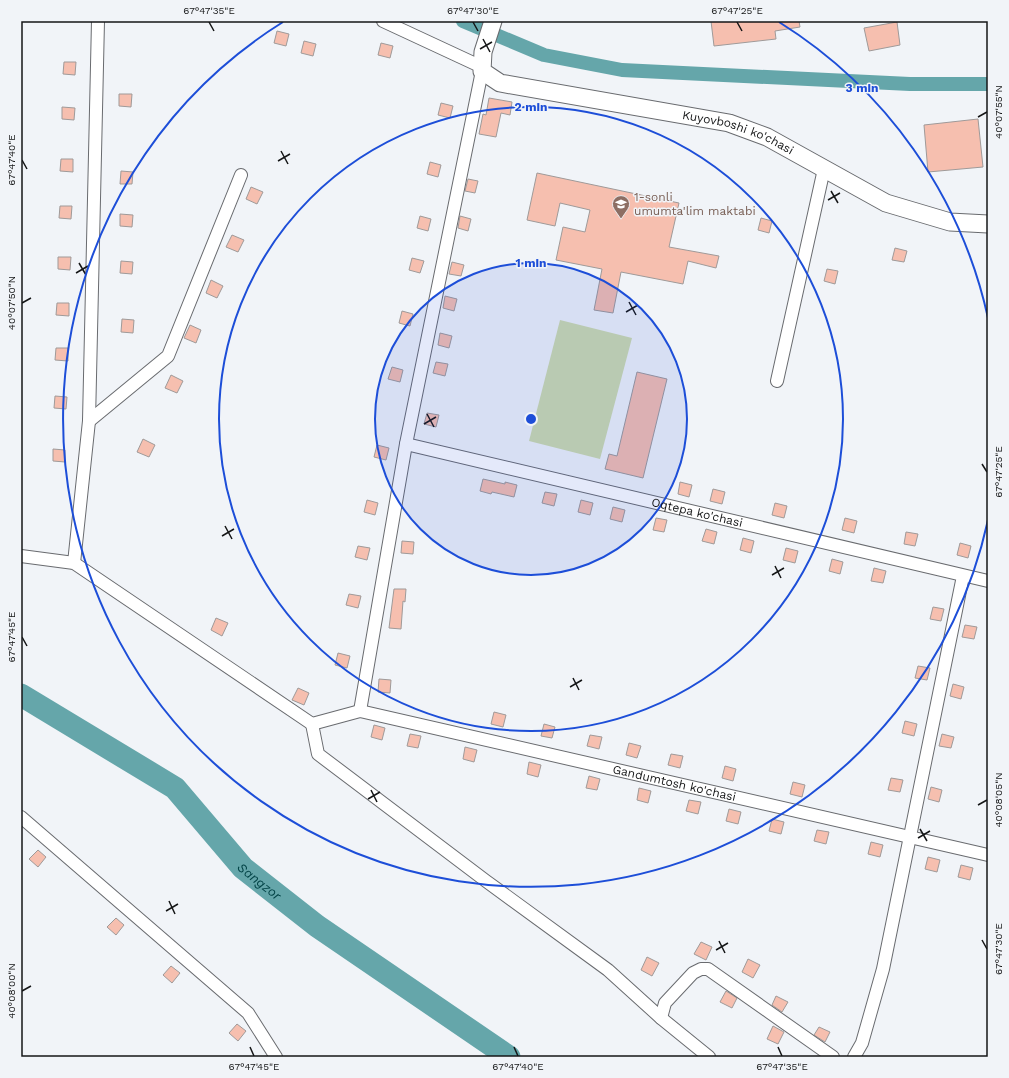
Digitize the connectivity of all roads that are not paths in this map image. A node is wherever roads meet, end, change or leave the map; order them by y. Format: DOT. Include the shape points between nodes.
graph roads {
  1 [pos="98,21"];
  2 [pos="383,21"];
  3 [pos="493,21"];
  4 [pos="482,63"];
  5 [pos="824,169"];
  6 [pos="241,175"];
  7 [pos="988,224"];
  8 [pos="777,381"];
  9 [pos="89,421"];
  10 [pos="406,444"];
  11 [pos="21,556"];
  12 [pos="74,563"];
  13 [pos="963,576"];
  14 [pos="988,581"];
  15 [pos="360,711"];
  16 [pos="312,724"];
  17 [pos="21,817"];
  18 [pos="910,837"];
  19 [pos="988,855"];
  20 [pos="661,1018"];
  21 [pos="276,1057"];
  22 [pos="709,1057"];
  23 [pos="833,1057"];
  24 [pos="854,1057"];
  1 -- 9 [label="street"];
  2 -- 4 [label="street, Kuyovboshi ko'chasi"];
  3 -- 4 [label="main road"];
  4 -- 5 [label="main road, Kuyovboshi ko'chasi" via="500,83 729,123 767,137"];
  4 -- 10 [label="street"];
  5 -- 7 [label="main road, Kuyovboshi ko'chasi" via="886,203 950,222"];
  5 -- 8 [label="street"];
  6 -- 9 [label="street" via="168,356"];
  9 -- 12 [label="street"];
  10 -- 13 [label="street, Oqtepa ko'chasi"];
  10 -- 15 [label="street"];
  11 -- 12 [label="street"];
  12 -- 16 [label="street"];
  13 -- 14 [label="street, Oqtepa ko'chasi"];
  13 -- 18 [label="street"];
  15 -- 16 [label="street"];
  15 -- 18 [label="street, Gandumtosh ko'chasi"];
  16 -- 20 [label="street" via="318,754 608,970"];
  17 -- 21 [label="street" via="248,1013"];
  18 -- 19 [label="street, Gandumtosh ko'chasi"];
  18 -- 24 [label="street" via="883,969 862,1043"];
  20 -- 22 [label="street"];
  20 -- 23 [label="street" via="665,1003 693,972 708,969"];
}
